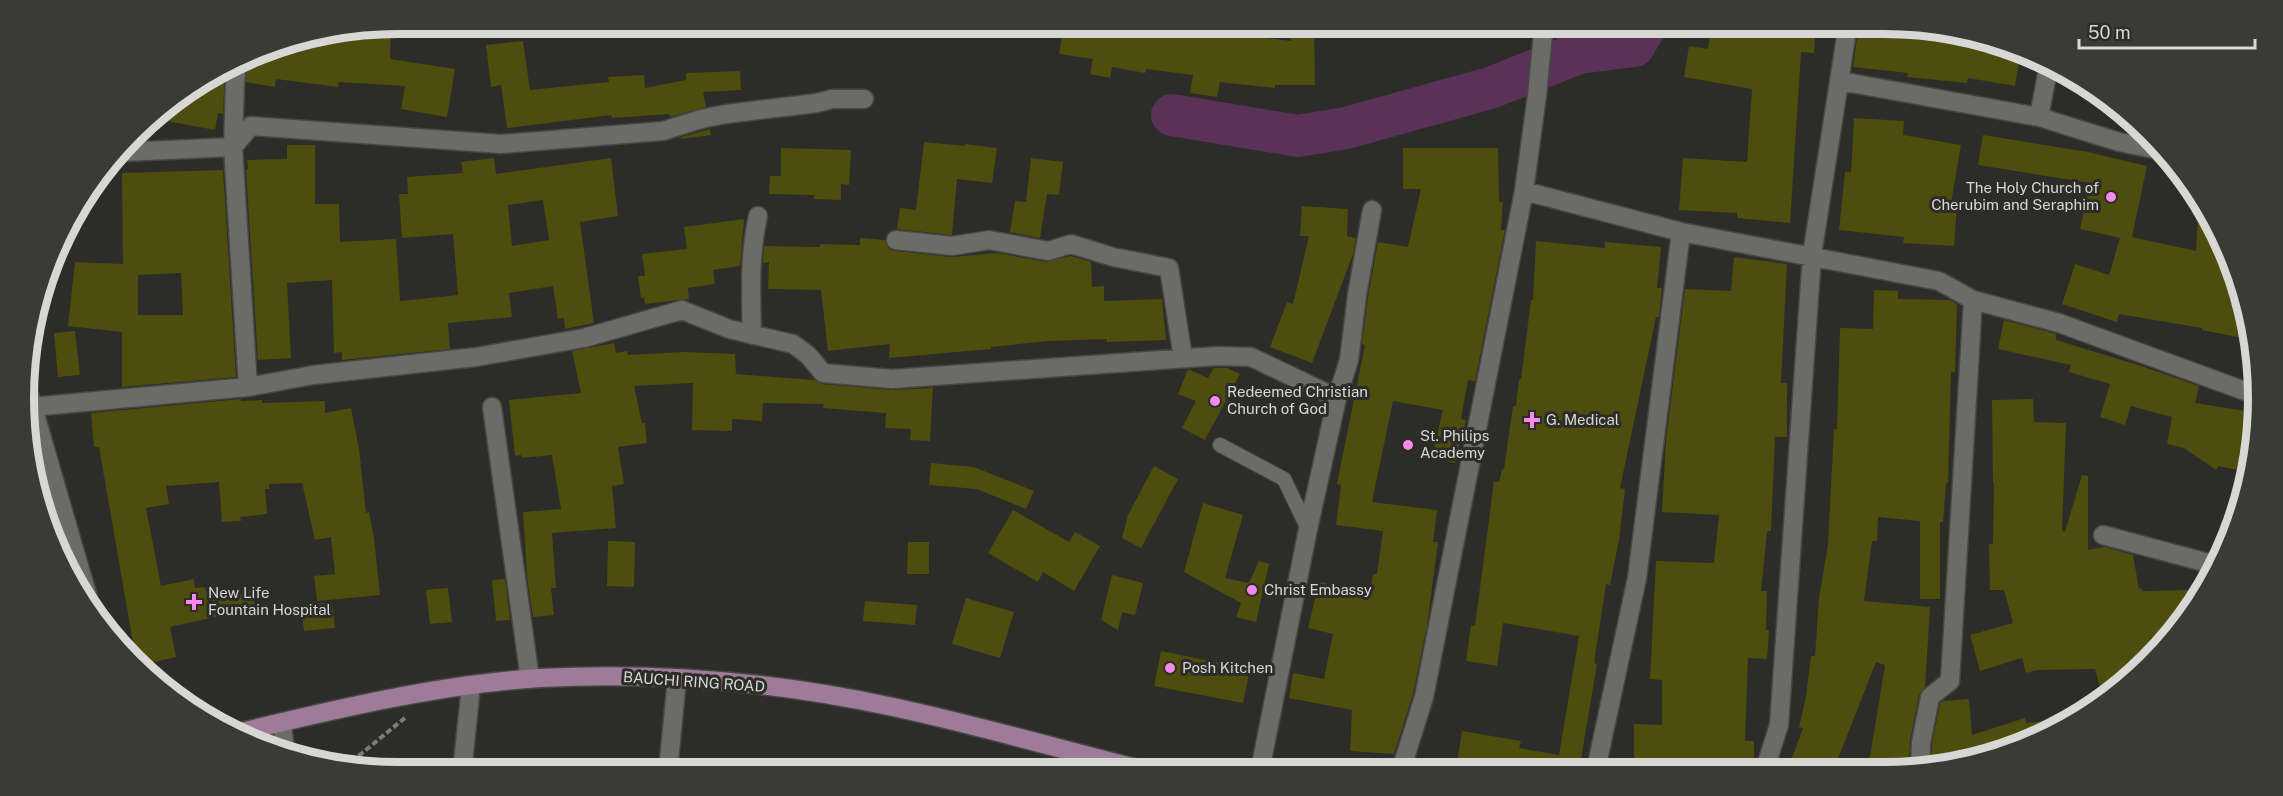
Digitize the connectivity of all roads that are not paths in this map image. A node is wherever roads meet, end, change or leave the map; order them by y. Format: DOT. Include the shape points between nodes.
graph roads {
  1 [pos="1543,34"];
  2 [pos="1847,34"];
  3 [pos="236,72"];
  4 [pos="2047,73"];
  5 [pos="1840,81"];
  6 [pos="864,99"];
  7 [pos="2039,117"];
  8 [pos="233,147"];
  9 [pos="2148,148"];
  10 [pos="131,152"];
  11 [pos="1524,191"];
  12 [pos="1372,210"];
  13 [pos="758,216"];
  14 [pos="1681,232"];
  15 [pos="896,240"];
  16 [pos="1812,255"];
  17 [pos="1973,300"];
  18 [pos="752,334"];
  19 [pos="1183,358"];
  20 [pos="248,387"];
  21 [pos="2248,392"];
  22 [pos="1337,398"];
  23 [pos="34,403"];
  24 [pos="492,407"];
  25 [pos="35,416"];
  26 [pos="1220,445"];
  27 [pos="1308,529"];
  28 [pos="2103,534"];
  29 [pos="2209,563"];
  30 [pos="83,580"];
  31 [pos="530,679"];
  32 [pos="677,679"];
  33 [pos="471,686"];
  34 [pos="282,722"];
  35 [pos="250,730"];
  36 [pos="284,743"];
  37 [pos="1920,760"];
  38 [pos="463,762"];
  39 [pos="669,762"];
  40 [pos="1111,762"];
  41 [pos="1262,762"];
  42 [pos="1404,762"];
  43 [pos="1598,762"];
  44 [pos="1768,762"];
  1 -- 11 [label="street"];
  2 -- 5 [label="street"];
  3 -- 8 [label="street"];
  4 -- 7 [label="street"];
  5 -- 7 [label="street"];
  5 -- 16 [label="street"];
  6 -- 8 [label="street" via="832,99 726,114 663,131 501,144 251,126"];
  7 -- 9 [label="street"];
  8 -- 10 [label="street"];
  8 -- 20 [label="street"];
  11 -- 14 [label="street"];
  11 -- 42 [label="street" via="1424,697"];
  12 -- 22 [label="street" via="1349,360"];
  13 -- 18 [label="street" via="750,275"];
  14 -- 16 [label="street"];
  14 -- 43 [label="street" via="1637,578"];
  15 -- 19 [label="street" via="952,246 989,240 1047,251 1071,244 1169,268"];
  16 -- 17 [label="street" via="1939,281"];
  16 -- 44 [label="street" via="1779,725"];
  17 -- 21 [label="street" via="2059,323"];
  17 -- 37 [label="street" via="1950,681 1930,697"];
  18 -- 19 [label="street" via="793,344 823,373 892,379"];
  18 -- 20 [label="street" via="682,310 584,338 476,357 313,375"];
  19 -- 22 [label="street" via="1251,357"];
  20 -- 23 [label="street"];
  22 -- 27 [label="street"];
  24 -- 31 [label="street"];
  25 -- 30 [label="street"];
  26 -- 27 [label="lane" via="1284,479"];
  27 -- 41 [label="street"];
  28 -- 29 [label="street"];
  31 -- 32 [label="main road, BAUCHI RING ROAD"];
  31 -- 33 [label="main road, BAUCHI RING ROAD"];
  32 -- 39 [label="street"];
  32 -- 40 [label="main road, BAUCHI RING ROAD" via="750,684 893,707"];
  33 -- 34 [label="main road, BAUCHI RING ROAD"];
  33 -- 38 [label="street"];
  34 -- 35 [label="main road, BAUCHI RING ROAD"];
  34 -- 36 [label="street"];
}
